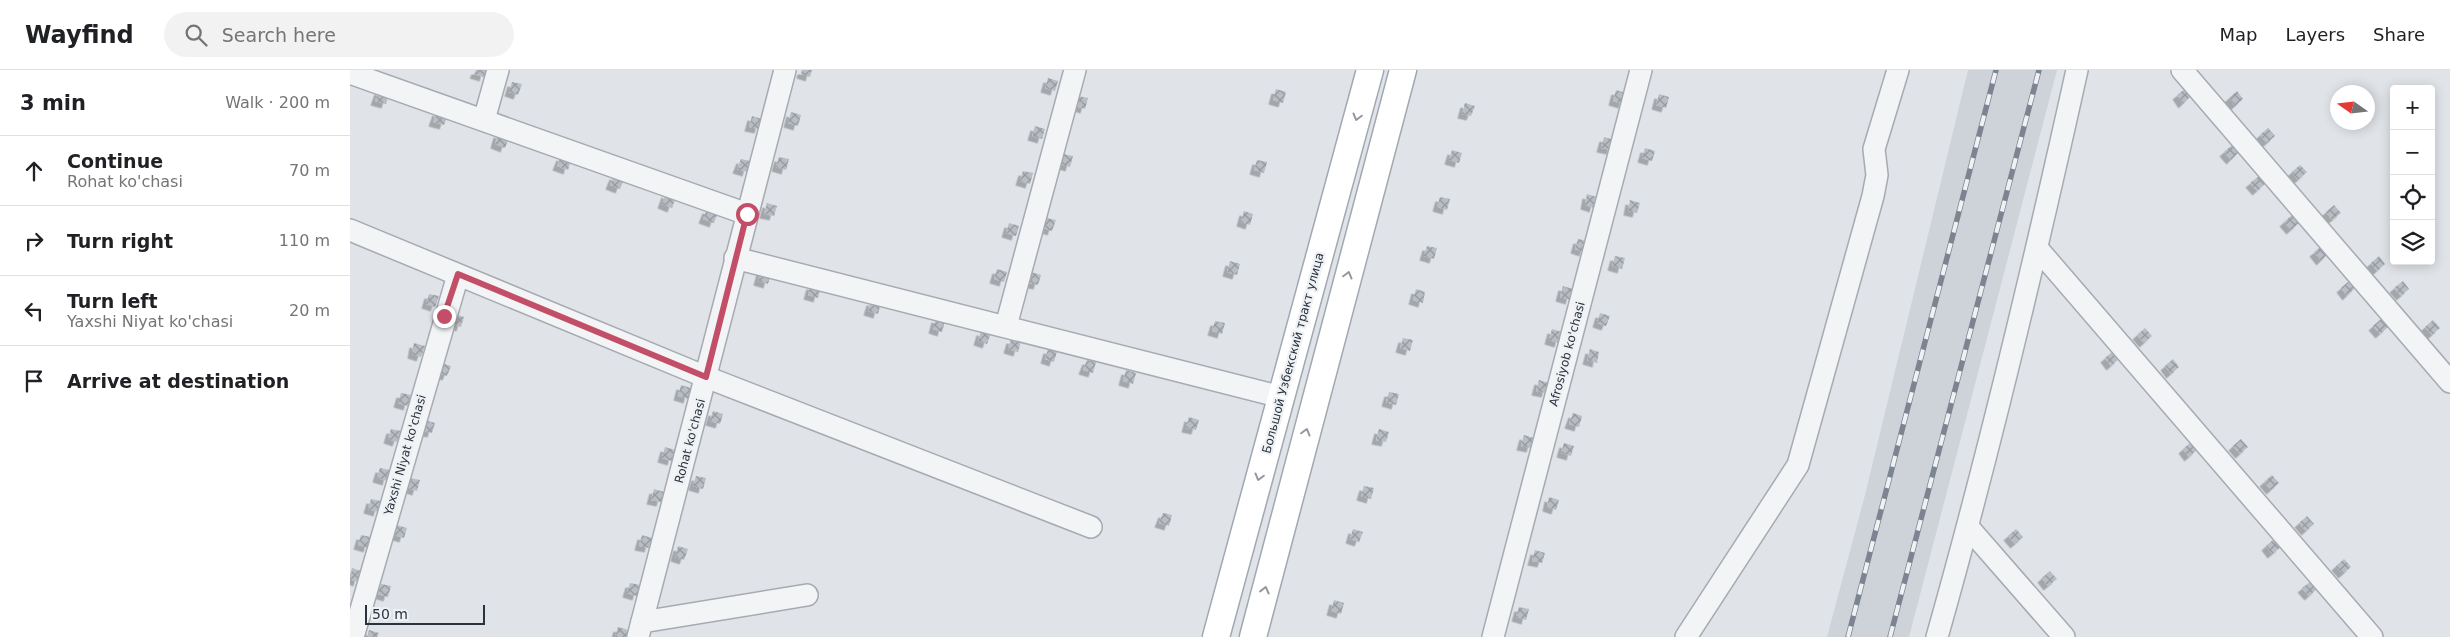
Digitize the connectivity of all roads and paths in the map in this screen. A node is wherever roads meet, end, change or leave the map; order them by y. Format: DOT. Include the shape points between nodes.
graph roads {
  1 [pos="498,70"];
  2 [pos="785,70"];
  3 [pos="1074,70"];
  4 [pos="1370,70"];
  5 [pos="1403,70"];
  6 [pos="1641,70"];
  7 [pos="1898,70"];
  8 [pos="2077,70"];
  9 [pos="2182,70"];
  10 [pos="350,73"];
  11 [pos="484,120"];
  12 [pos="747,214"];
  13 [pos="350,230"];
  14 [pos="2037,248"];
  15 [pos="735,258"];
  16 [pos="458,274"];
  17 [pos="1006,326"];
  18 [pos="706,377"];
  19 [pos="2450,382"];
  20 [pos="1281,397"];
  21 [pos="1090,527"];
  22 [pos="1968,527"];
  23 [pos="808,595"];
  24 [pos="640,630"];
  25 [pos="353,637"];
  26 [pos="1216,637"];
  27 [pos="1253,637"];
  28 [pos="1494,637"];
  29 [pos="1686,637"];
  30 [pos="1937,637"];
  31 [pos="2064,637"];
  32 [pos="2372,637"];
  1 -- 11 [label="street"];
  2 -- 12 [label="street, Rohat ko'chasi"];
  3 -- 17 [label="street"];
  4 -- 20 [label="main road, Большой Узбекский тракт улица, one-way"];
  27 -- 5 [label="main road, one-way"];
  6 -- 28 [label="street, Afrosiyob ko'chasi"];
  7 -- 29 [label="street" via="1874,149 1877,175 1873,196 1798,465"];
  8 -- 14 [label="street"];
  9 -- 19 [label="street"];
  10 -- 11 [label="street"];
  11 -- 12 [label="street"];
  12 -- 15 [label="street, Rohat ko'chasi"];
  13 -- 16 [label="street"];
  14 -- 22 [label="street"];
  14 -- 32 [label="street"];
  15 -- 17 [label="street"];
  15 -- 18 [label="street, Rohat ko'chasi"];
  16 -- 18 [label="street"];
  16 -- 25 [label="street, Yaxshi Niyat ko'chasi"];
  17 -- 20 [label="street"];
  18 -- 21 [label="street"];
  18 -- 24 [label="street, Rohat ko'chasi"];
  20 -- 26 [label="main road, Большой Узбекский тракт улица, one-way"];
  22 -- 30 [label="street"];
  22 -- 31 [label="street"];
  23 -- 24 [label="street"];
}
